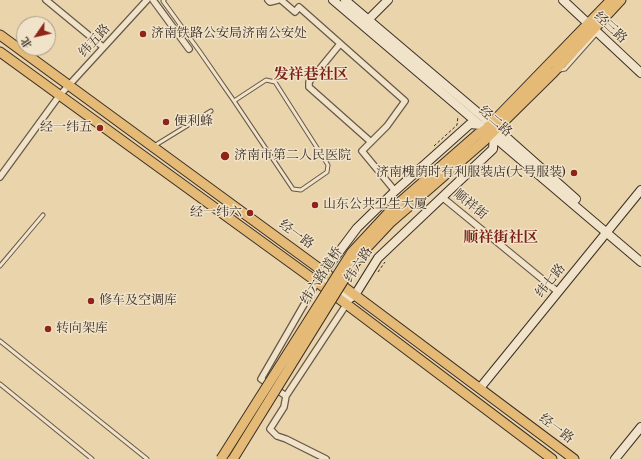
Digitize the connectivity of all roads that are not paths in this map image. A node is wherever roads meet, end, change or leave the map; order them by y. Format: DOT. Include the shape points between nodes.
graph roads {
  1 [pos="46,0"];
  2 [pos="147,0"];
  3 [pos="153,0"];
  4 [pos="164,0"];
  5 [pos="268,0"];
  6 [pos="278,0"];
  7 [pos="282,0"];
  8 [pos="333,0"];
  9 [pos="345,0"];
  10 [pos="388,0"];
  11 [pos="563,0"];
  12 [pos="611,0"];
  13 [pos="621,0"];
  14 [pos="365,23"];
  15 [pos="593,29"];
  16 [pos="0,35"];
  17 [pos="340,44"];
  18 [pos="104,47"];
  19 [pos="190,49"];
  20 [pos="0,52"];
  21 [pos="641,73"];
  22 [pos="69,85"];
  23 [pos="60,96"];
  24 [pos="234,101"];
  25 [pos="211,111"];
  26 [pos="487,131"];
  27 [pos="371,142"];
  28 [pos="154,146"];
  29 [pos="0,178"];
  30 [pos="641,190"];
  31 [pos="395,191"];
  32 [pos="442,197"];
  33 [pos="42,216"];
  34 [pos="608,230"];
  35 [pos="641,256"];
  36 [pos="641,262"];
  37 [pos="0,266"];
  38 [pos="324,272"];
  39 [pos="317,282"];
  40 [pos="558,292"];
  41 [pos="354,295"];
  42 [pos="346,305"];
  43 [pos="0,341"];
  44 [pos="0,384"];
  45 [pos="480,388"];
  46 [pos="286,396"];
  47 [pos="641,427"];
  48 [pos="92,459"];
  49 [pos="147,459"];
  50 [pos="221,459"];
  51 [pos="233,459"];
  52 [pos="326,459"];
  53 [pos="552,459"];
  54 [pos="574,459"];
  55 [pos="615,459"];
  1 -- 18 [label="street"];
  2 -- 18 [label="street, 纬五路"];
  3 -- 19 [label="street"];
  4 -- 24 [label="lane"];
  5 -- 6 [label="street"];
  7 -- 17 [label="street" via="295,12 299,7"];
  8 -- 14 [label="street, 经二路"];
  9 -- 14 [label="street, 经二路"];
  10 -- 14 [label="street"];
  11 -- 15 [label="street, 经三路"];
  12 -- 15 [label="main road, 纬六路"];
  13 -- 15 [label="main road, 纬六路"];
  14 -- 26 [label="street, 经二路"];
  15 -- 21 [label="street, 经三路"];
  15 -- 26 [label="main road, 纬六路"];
  15 -- 26 [label="main road, 纬六路" via="554,72"];
  16 -- 22 [label="main road, 经一路"];
  17 -- 27 [label="street" via="309,82 309,87"];
  17 -- 27 [label="street" via="405,101 387,126"];
  18 -- 22 [label="street, 纬五路"];
  20 -- 23 [label="main road, 经一路"];
  22 -- 23 [label="street, 纬五路"];
  22 -- 28 [label="main road, 经一路"];
  23 -- 29 [label="street, 纬五路"];
  23 -- 39 [label="main road, 经一路"];
  24 -- 24 [label="lane" via="266,80 275,82 328,165 327,172 301,190 293,189"];
  25 -- 28 [label="lane"];
  26 -- 31 [label="street, 纬六路" via="470,124"];
  26 -- 32 [label="street, 纬六路" via="493,149"];
  26 -- 34 [label="street, 经二路"];
  26 -- 50 [label="main road, 纬六路道桥, bridge" via="391,210 352,252"];
  26 -- 51 [label="main road, 纬六路道桥, bridge" via="362,253"];
  27 -- 31 [label="street" via="362,151"];
  28 -- 38 [label="main road, 经一路"];
  30 -- 34 [label="street, 纬七路"];
  31 -- 38 [label="street, 纬六路" via="357,228"];
  32 -- 40 [label="street, 顺祥街"];
  32 -- 41 [label="street, 纬六路" via="378,258"];
  33 -- 37 [label="lane"];
  34 -- 35 [label="street, 经二路"];
  34 -- 36 [label="street, 经二路"];
  34 -- 40 [label="street, 纬七路"];
  38 -- 39 [label="street, 纬六路"];
  38 -- 41 [label="main road, 经一路"];
  39 -- 41 [label="street, 纬六路" via="324,279 350,299"];
  39 -- 42 [label="main road, 经一路"];
  39 -- 46 [label="street" via="261,379"];
  40 -- 45 [label="street, 纬七路"];
  41 -- 45 [label="main road, 经一路"];
  42 -- 46 [label="street"];
  42 -- 53 [label="main road, 经一路"];
  43 -- 49 [label="lane"];
  44 -- 48 [label="lane"];
  45 -- 54 [label="main road, 经一路"];
  46 -- 52 [label="street" via="284,407 270,429 277,436"];
  47 -- 55 [label="street"];
}
